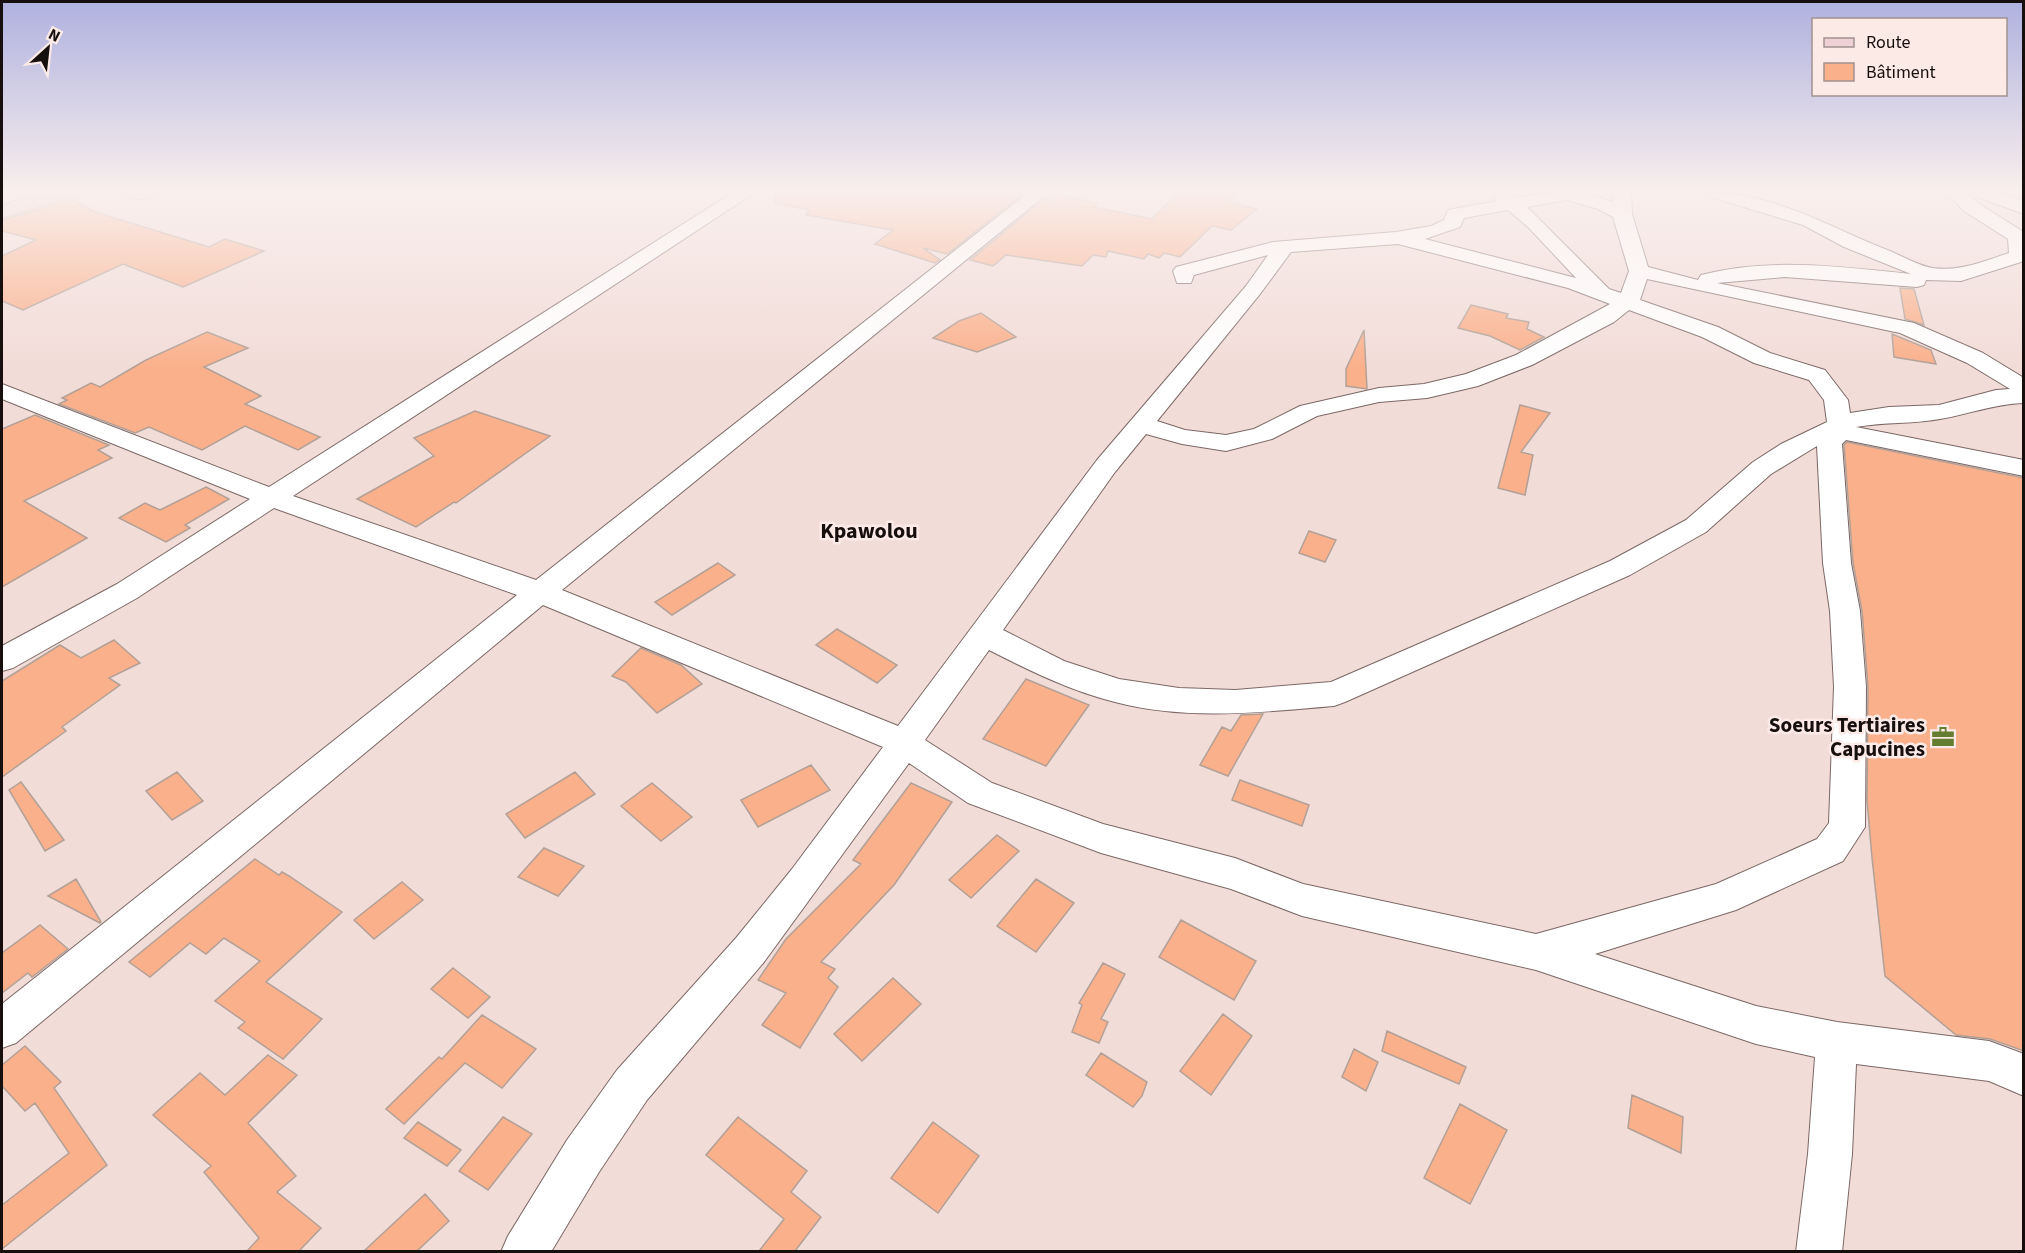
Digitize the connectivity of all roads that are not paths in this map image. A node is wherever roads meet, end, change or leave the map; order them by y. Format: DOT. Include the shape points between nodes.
graph roads {
  1 [pos="654,251"];
  2 [pos="966,251"];
  3 [pos="1265,251"];
  4 [pos="1281,251"];
  5 [pos="1451,251"];
  6 [pos="1563,251"];
  7 [pos="1633,251"];
  8 [pos="1872,251"];
  9 [pos="2019,251"];
  10 [pos="1639,271"];
  11 [pos="1948,276"];
  12 [pos="1184,279"];
  13 [pos="1689,284"];
  14 [pos="1600,294"];
  15 [pos="1625,304"];
  16 [pos="2024,388"];
  17 [pos="2024,396"];
  18 [pos="9,400"];
  19 [pos="1141,424"];
  20 [pos="1840,428"];
  21 [pos="2024,468"];
  22 [pos="271,498"];
  23 [pos="540,592"];
  24 [pos="984,634"];
  25 [pos="2,660"];
  26 [pos="905,743"];
  27 [pos="1536,952"];
  28 [pos="2,1029"];
  29 [pos="1837,1042"];
  30 [pos="2024,1075"];
  31 [pos="524,1251"];
  32 [pos="1819,1251"];
  1 -- 22 [label="street"];
  2 -- 23 [label="street"];
  3 -- 12 [label="street" via="1184,271"];
  4 -- 19 [label="street"];
  5 -- 14 [label="street"];
  6 -- 14 [label="street" via="1593,281"];
  7 -- 10 [label="street"];
  8 -- 11 [label="street" via="1929,274"];
  9 -- 11 [label="street" via="2006,262"];
  10 -- 13 [label="street"];
  10 -- 15 [label="street"];
  11 -- 13 [label="street" via="1936,282 1815,273 1731,274"];
  13 -- 16 [label="street" via="1906,328 1975,358"];
  14 -- 15 [label="street"];
  15 -- 19 [label="street" via="1598,322 1488,376 1427,391 1379,394 1309,411 1263,434 1226,443 1182,438"];
  15 -- 20 [label="street" via="1710,332 1753,354 1817,375 1836,400"];
  17 -- 20 [label="street" via="1996,397 1939,412 1868,417"];
  18 -- 22 [label="street"];
  19 -- 24 [label="street"];
  20 -- 21 [label="street"];
  20 -- 24 [label="street" via="1790,449 1762,468 1696,526 1620,568 1334,694 1235,702 1179,700 1117,691 1053,669"];
  20 -- 27 [label="street" via="1829,442 1850,687 1847,827 1830,850 1723,898"];
  22 -- 23 [label="street"];
  22 -- 25 [label="street" via="127,591"];
  23 -- 26 [label="street"];
  23 -- 28 [label="street"];
  24 -- 26 [label="street"];
  26 -- 27 [label="street" via="980,793 1101,838 1235,874 1302,900"];
  26 -- 31 [label="street" via="750,950 632,1084"];
  27 -- 29 [label="street" via="1756,1025"];
  29 -- 30 [label="street" via="1989,1062"];
  29 -- 32 [label="street"];
}
